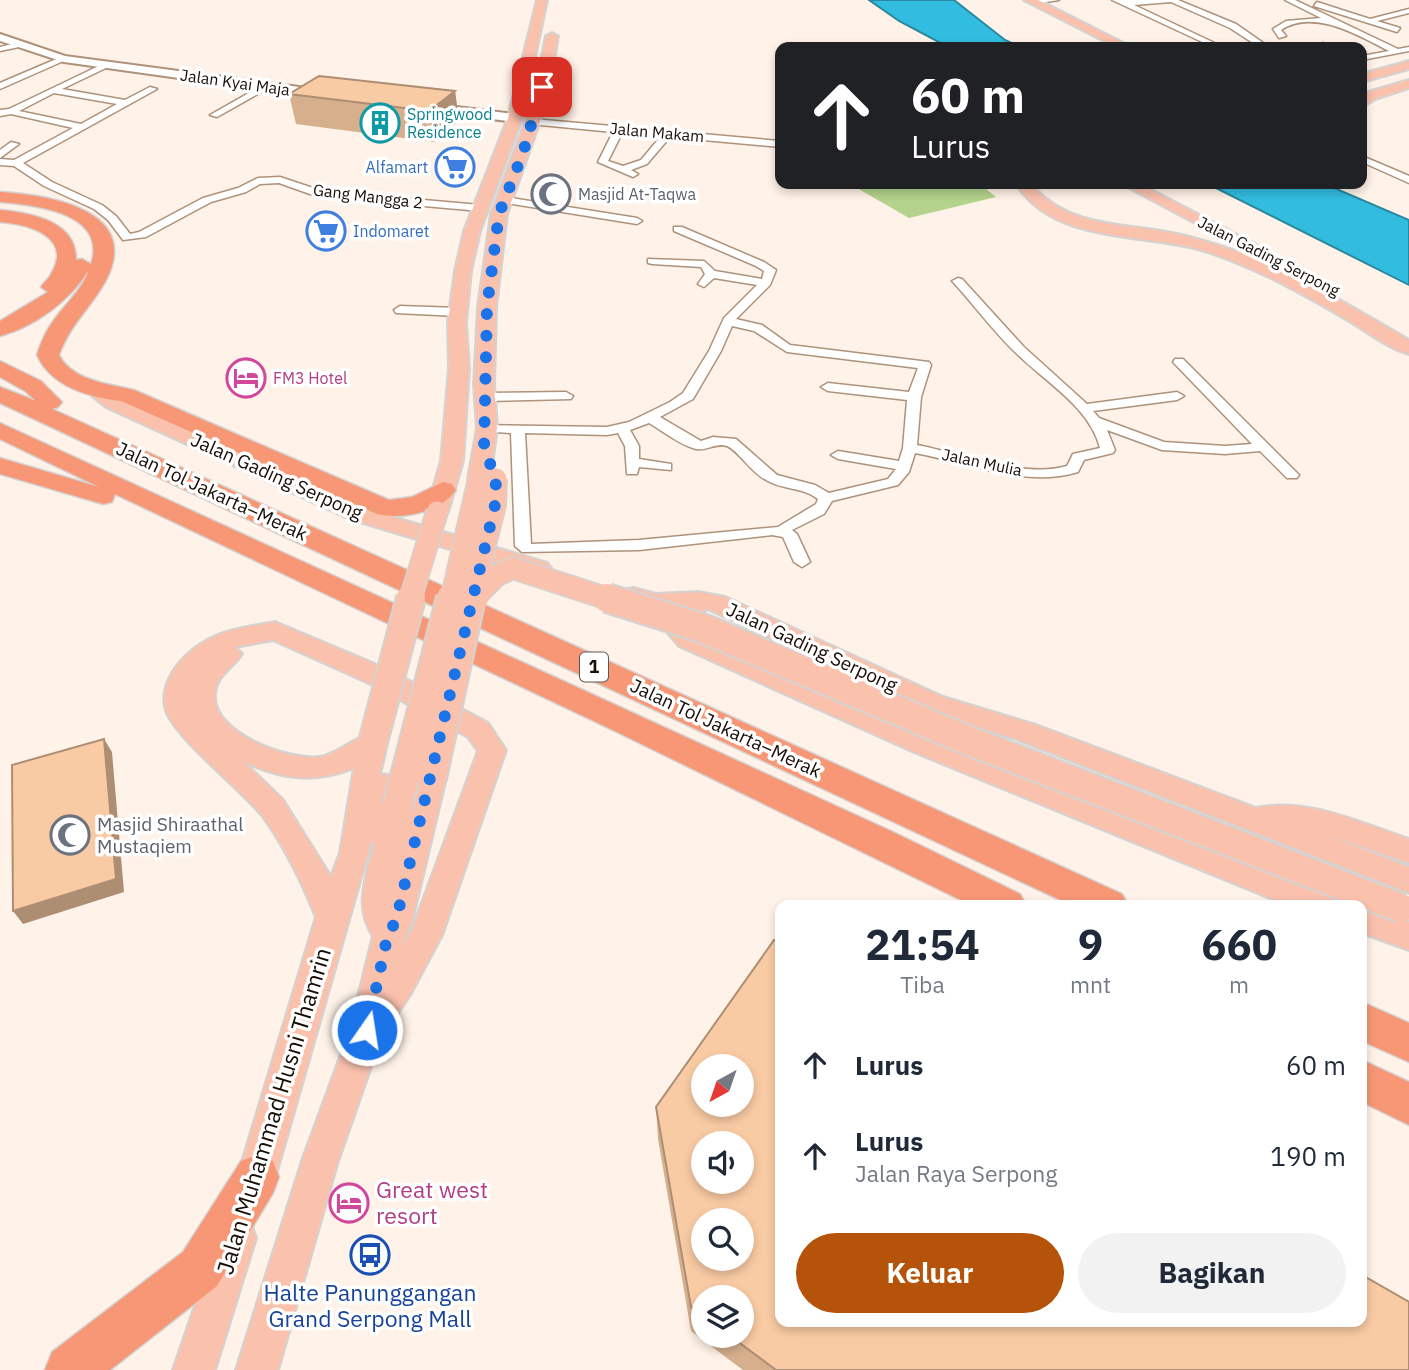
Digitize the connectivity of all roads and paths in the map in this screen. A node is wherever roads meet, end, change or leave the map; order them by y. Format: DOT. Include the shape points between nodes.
graph roads {
  1 [pos="1055,0"];
  2 [pos="1171,0"];
  3 [pos="1289,0"];
  4 [pos="1304,0"];
  5 [pos="1330,0"];
  6 [pos="1038,1"];
  7 [pos="1120,2"];
  8 [pos="1315,4"];
  9 [pos="553,5"];
  10 [pos="1409,11"];
  11 [pos="1328,20"];
  12 [pos="1369,20"];
  13 [pos="1396,30"];
  14 [pos="1282,36"];
  15 [pos="0,37"];
  16 [pos="1116,42"];
  17 [pos="1126,42"];
  18 [pos="1208,42"];
  19 [pos="1254,42"];
  20 [pos="16,45"];
  21 [pos="0,49"];
  22 [pos="1409,49"];
  23 [pos="1395,51"];
  24 [pos="1367,57"];
  25 [pos="65,59"];
  26 [pos="530,60"];
  27 [pos="548,61"];
  28 [pos="107,64"];
  29 [pos="1409,65"];
  30 [pos="1367,77"];
  31 [pos="1409,84"];
  32 [pos="0,86"];
  33 [pos="268,86"];
  34 [pos="153,89"];
  35 [pos="52,90"];
  36 [pos="345,97"];
  37 [pos="1367,99"];
  38 [pos="126,103"];
  39 [pos="405,105"];
  40 [pos="3,113"];
  41 [pos="214,115"];
  42 [pos="524,120"];
  43 [pos="82,127"];
  44 [pos="619,129"];
  45 [pos="669,133"];
  46 [pos="14,144"];
  47 [pos="775,144"];
  48 [pos="1367,153"];
  49 [pos="0,155"];
  50 [pos="1367,161"];
  51 [pos="0,162"];
  52 [pos="16,163"];
  53 [pos="622,170"];
  54 [pos="1409,172"];
  55 [pos="248,173"];
  56 [pos="633,174"];
  57 [pos="493,177"];
  58 [pos="513,177"];
  59 [pos="1409,180"];
  60 [pos="258,181"];
  61 [pos="1027,189"];
  62 [pos="1129,189"];
  63 [pos="1139,189"];
  64 [pos="0,197"];
  65 [pos="1035,198"];
  66 [pos="505,200"];
  67 [pos="0,208"];
  68 [pos="480,208"];
  69 [pos="0,216"];
  70 [pos="637,221"];
  71 [pos="678,229"];
  72 [pos="652,261"];
  73 [pos="768,276"];
  74 [pos="958,281"];
  75 [pos="400,310"];
  76 [pos="458,312"];
  77 [pos="728,321"];
  78 [pos="1397,321"];
  79 [pos="3,326"];
  80 [pos="1409,348"];
  81 [pos="1179,362"];
  82 [pos="6,380"];
  83 [pos="828,387"];
  84 [pos="484,390"];
  85 [pos="96,391"];
  86 [pos="566,396"];
  87 [pos="1177,396"];
  88 [pos="914,397"];
  89 [pos="1088,414"];
  90 [pos="649,417"];
  91 [pos="622,428"];
  92 [pos="456,429"];
  93 [pos="0,430"];
  94 [pos="518,430"];
  95 [pos="486,438"];
  96 [pos="1263,447"];
  97 [pos="910,448"];
  98 [pos="838,456"];
  99 [pos="1,466"];
  100 [pos="666,467"];
  101 [pos="904,467"];
  102 [pos="1292,474"];
  103 [pos="481,475"];
  104 [pos="826,498"];
  105 [pos="440,501"];
  106 [pos="192,521"];
  107 [pos="782,531"];
  108 [pos="802,562"];
  109 [pos="470,602"];
  110 [pos="760,621"];
  111 [pos="294,639"];
  112 [pos="373,743"];
  113 [pos="382,795"];
  114 [pos="1251,821"];
  115 [pos="1409,851"];
  116 [pos="997,900"];
  117 [pos="1098,900"];
  118 [pos="1310,900"];
  119 [pos="1407,909"];
  120 [pos="332,917"];
  121 [pos="1367,919"];
  122 [pos="388,934"];
  123 [pos="1367,1023"];
  124 [pos="367,1030"];
  125 [pos="1409,1043"];
  126 [pos="1367,1083"];
  127 [pos="1409,1104"];
  128 [pos="257,1177"];
  129 [pos="70,1370"];
  130 [pos="194,1370"];
  131 [pos="257,1370"];
  1 -- 6 [label="street"];
  2 -- 7 [label="street"];
  2 -- 19 [label="street" via="1233,26"];
  3 -- 11 [label="street"];
  4 -- 8 [label="street"];
  5 -- 8 [label="street"];
  6 -- 16 [label="main road"];
  6 -- 17 [label="main road"];
  7 -- 18 [label="street"];
  8 -- 12 [label="street"];
  9 -- 26 [label="main road"];
  9 -- 27 [label="main road"];
  10 -- 12 [label="street"];
  11 -- 14 [label="street" via="1283,24 1277,29"];
  11 -- 23 [label="street"];
  12 -- 13 [label="street"];
  15 -- 20 [label="main road, Jalan Kyai Maja"];
  20 -- 21 [label="street"];
  20 -- 25 [label="main road, Jalan Kyai Maja"];
  22 -- 23 [label="street"];
  23 -- 24 [label="street"];
  25 -- 28 [label="main road, Jalan Kyai Maja"];
  25 -- 32 [label="street"];
  26 -- 27 [label="main road"];
  26 -- 42 [label="main road"];
  27 -- 42 [label="main road"];
  28 -- 33 [label="main road, Jalan Kyai Maja"];
  28 -- 35 [label="street"];
  29 -- 30 [label="main road"];
  31 -- 37 [label="main road"];
  33 -- 36 [label="main road, Jalan Kyai Maja"];
  33 -- 41 [label="street"];
  34 -- 38 [label="street"];
  35 -- 38 [label="street"];
  35 -- 40 [label="street"];
  38 -- 43 [label="street"];
  39 -- 42 [label="main road"];
  40 -- 43 [label="street"];
  42 -- 44 [label="street, Jalan Makam"];
  42 -- 57 [label="main road"];
  42 -- 58 [label="main road"];
  43 -- 52 [label="street"];
  44 -- 45 [label="street, Jalan Makam"];
  44 -- 53 [label="street" via="603,162"];
  45 -- 47 [label="street, Jalan Makam"];
  45 -- 53 [label="street" via="644,162"];
  46 -- 49 [label="street"];
  48 -- 54 [label="street"];
  50 -- 59 [label="street"];
  51 -- 52 [label="street"];
  52 -- 60 [label="street" via="98,207 124,237 131,238"];
  53 -- 56 [label="street"];
  55 -- 60 [label="street"];
  57 -- 58 [label="main road"];
  57 -- 68 [label="main road"];
  58 -- 66 [label="main road"];
  60 -- 68 [label="street, Gang Mangga 2" via="280,180 334,195"];
  61 -- 65 [label="main road, Jalan Gading Serpong"];
  62 -- 65 [label="main road" via="1140,200 1138,212 1111,219"];
  63 -- 78 [label="main road, Jalan Gading Serpong"];
  64 -- 85 [label="highway" via="49,203 74,212 96,225 106,245 96,280 57,331 48,355 54,368"];
  65 -- 80 [label="main road, Jalan Gading Serpong" via="1084,224 1184,240 1262,267"];
  66 -- 70 [label="street"];
  66 -- 84 [label="main road" via="499,214 487,307"];
  67 -- 79 [label="highway" via="67,225 83,242 85,260 73,282 48,303"];
  68 -- 76 [label="main road" via="463,271"];
  69 -- 79 [label="highway" via="54,231 66,248 68,263 58,281"];
  71 -- 73 [label="street"];
  72 -- 73 [label="street" via="704,264 707,279"];
  73 -- 77 [label="street"];
  74 -- 89 [label="street, Jalan Mulia" via="1019,349"];
  75 -- 76 [label="street"];
  76 -- 92 [label="main road"];
  77 -- 88 [label="street" via="758,328 787,348 923,364"];
  77 -- 90 [label="street" via="688,396"];
  79 -- 82 [label="highway" via="16,354"];
  81 -- 96 [label="street"];
  82 -- 117 [label="highway, Jalan Tol Jakarta–Merak / 1" via="79,430"];
  83 -- 88 [label="street"];
  84 -- 86 [label="street"];
  84 -- 95 [label="main road"];
  85 -- 105 [label="highway" via="126,395 386,508"];
  85 -- 110 [label="main road, Jalan Gading Serpong" via="113,403 358,514 656,602 716,603"];
  87 -- 89 [label="street"];
  88 -- 97 [label="street"];
  89 -- 96 [label="street" via="1162,446"];
  89 -- 97 [label="street, Jalan Mulia" via="1108,450 1078,457 1073,470 1063,474 999,468"];
  90 -- 91 [label="street"];
  90 -- 104 [label="street" via="698,444 731,442 756,468 780,481 817,488"];
  91 -- 94 [label="street"];
  91 -- 100 [label="street" via="632,446 632,466"];
  92 -- 103 [label="main road"];
  92 -- 105 [label="main road"];
  93 -- 106 [label="highway, Jalan Tol Jakarta–Merak / 1"];
  94 -- 95 [label="street"];
  94 -- 107 [label="street" via="523,546 527,550"];
  95 -- 103 [label="main road"];
  96 -- 102 [label="street"];
  97 -- 101 [label="street"];
  98 -- 101 [label="street"];
  99 -- 106 [label="highway"];
  101 -- 104 [label="street" via="890,485"];
  103 -- 109 [label="main road, bridge" via="495,505"];
  103 -- 113 [label="main road" via="450,555"];
  104 -- 107 [label="street" via="823,508 790,521"];
  105 -- 112 [label="main road, bridge"];
  106 -- 116 [label="highway, Jalan Tol Jakarta–Merak / 1" via="495,659"];
  107 -- 108 [label="street" via="789,534"];
  109 -- 119 [label="main road, Jalan Gading Serpong, bridge" via="496,575 513,568 705,629 972,742"];
  109 -- 122 [label="main road, bridge" via="396,921"];
  110 -- 114 [label="main road, Jalan Gading Serpong" via="934,704 1026,732"];
  110 -- 118 [label="main road" via="704,607 694,609 680,625 688,640 769,678"];
  111 -- 112 [label="main road" via="260,640 218,662 205,677 201,696 209,721 234,743 280,766 332,765"];
  111 -- 120 [label="main road" via="275,631 219,643 187,669 180,681 178,706 186,721 273,808 314,873"];
  111 -- 124 [label="main road" via="380,677 478,730 492,750 426,935"];
  112 -- 113 [label="main road"];
  113 -- 120 [label="main road, Jalan Muhammad Husni Thamrin"];
  113 -- 122 [label="main road" via="376,906"];
  114 -- 115 [label="main road" via="1279,815 1326,823"];
  114 -- 119 [label="main road, Jalan Gading Serpong"];
  119 -- 121 [label="main road"];
  120 -- 128 [label="main road, Jalan Muhammad Husni Thamrin"];
  122 -- 124 [label="main road"];
  123 -- 125 [label="highway"];
  124 -- 131 [label="main road" via="320,1161"];
  126 -- 127 [label="highway"];
  128 -- 129 [label="highway" via="200,1269"];
  128 -- 130 [label="main road, Jalan Muhammad Husni Thamrin"];
}
